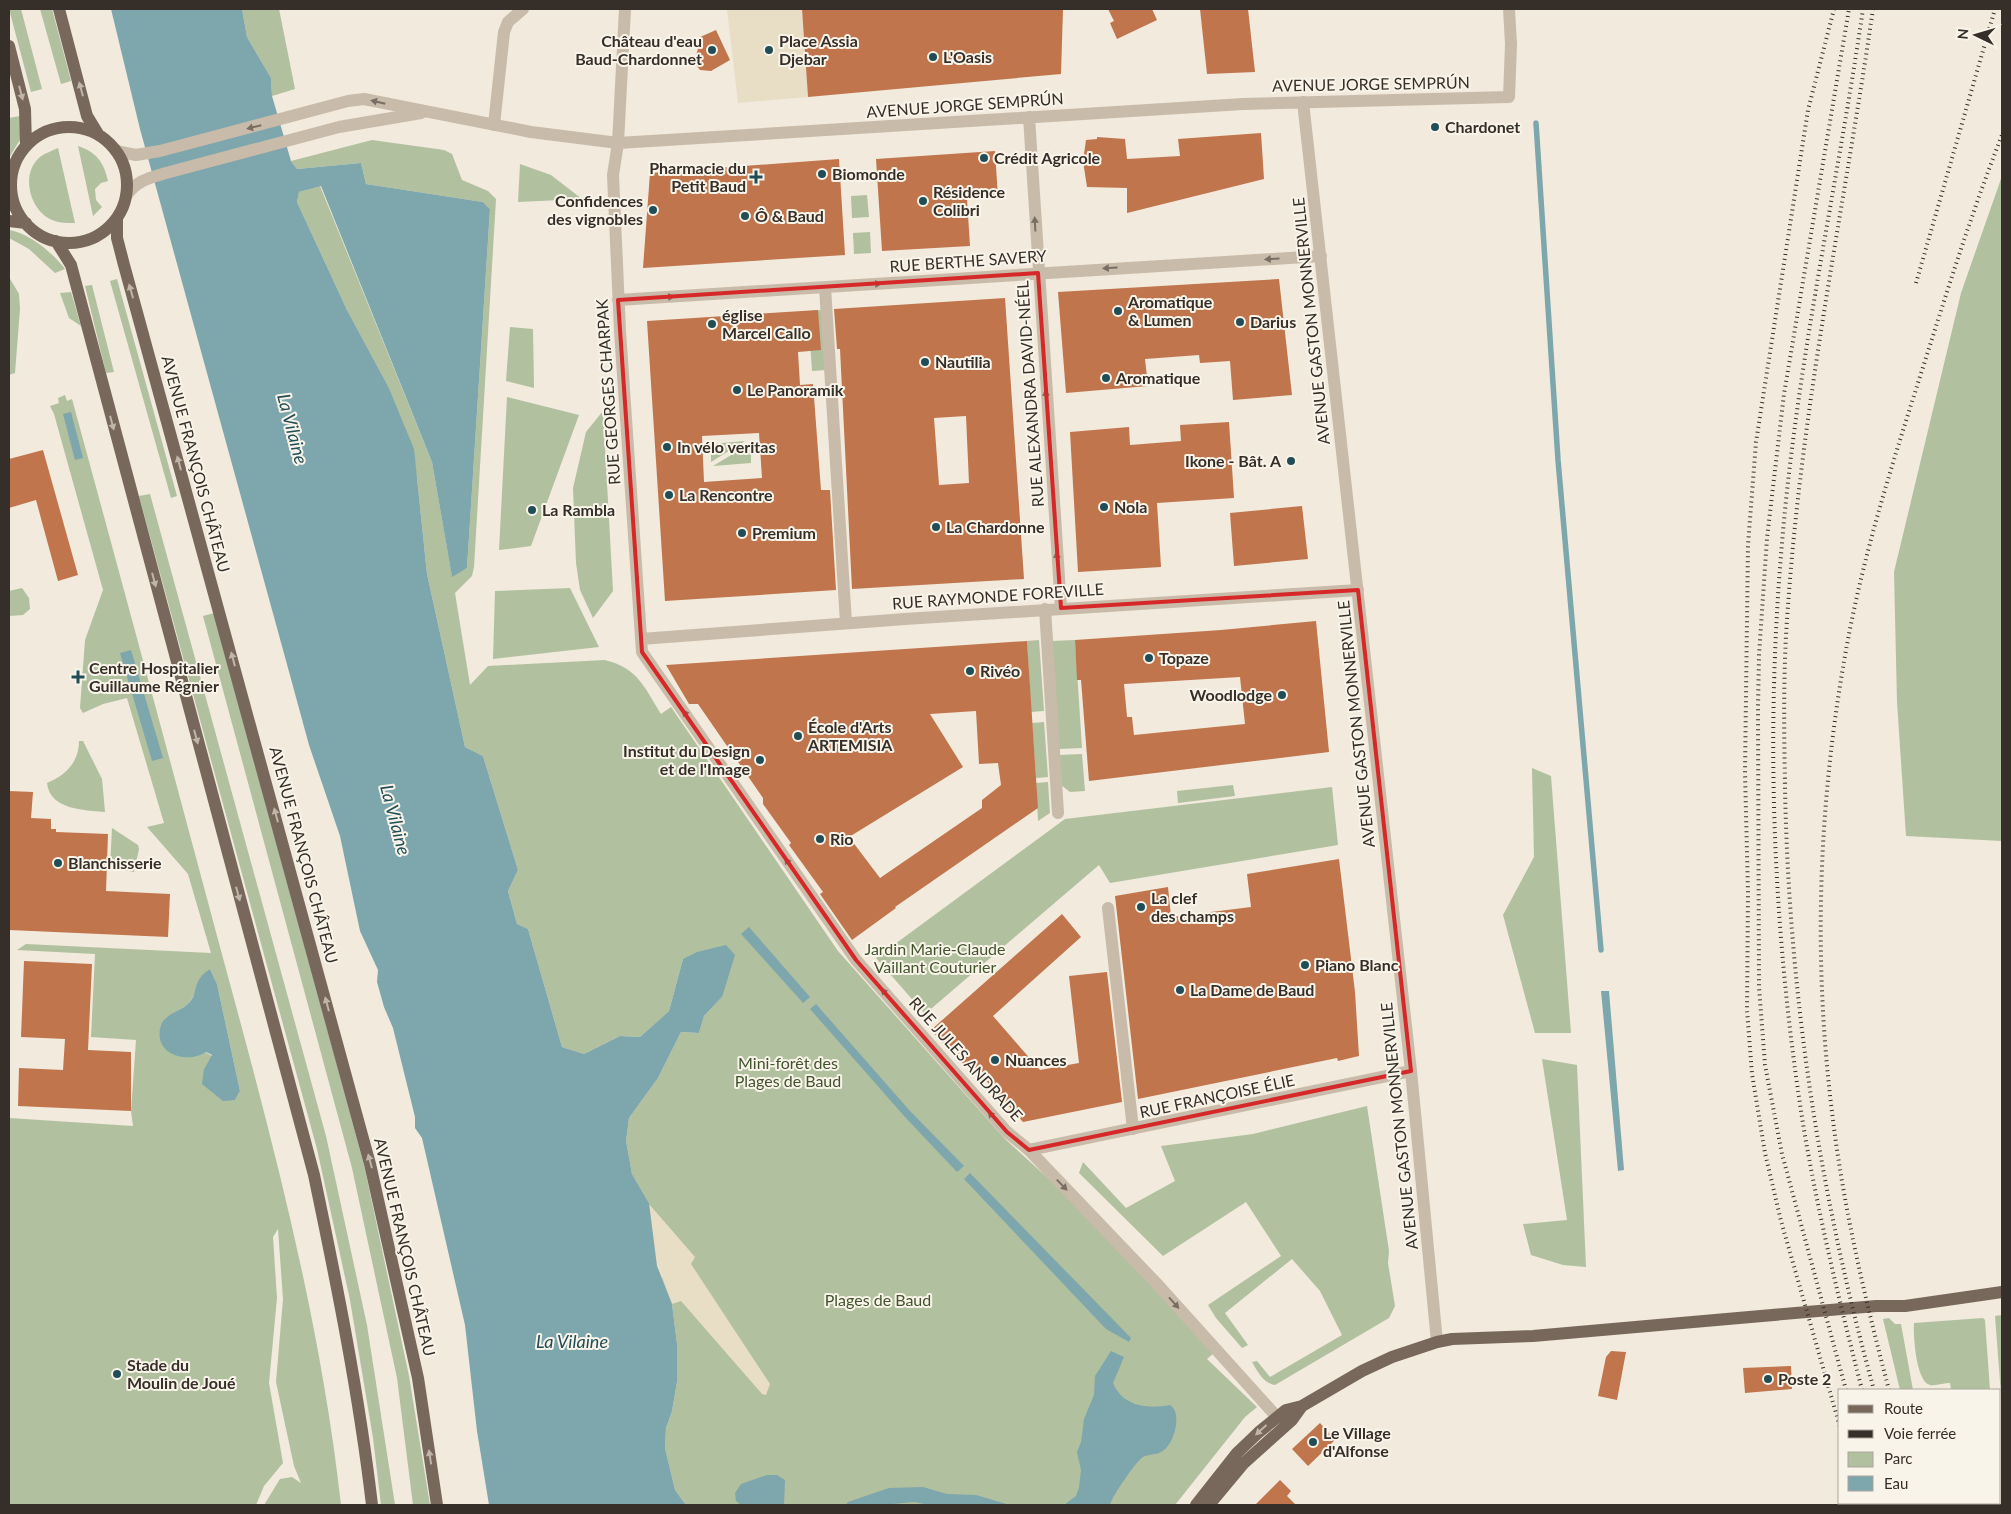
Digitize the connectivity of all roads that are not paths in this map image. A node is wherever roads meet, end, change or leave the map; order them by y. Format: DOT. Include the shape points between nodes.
graph roads {
  1 [pos="59,9"];
  2 [pos="523,9"];
  3 [pos="625,9"];
  4 [pos="1509,9"];
  5 [pos="9,46"];
  6 [pos="1303,102"];
  7 [pos="426,112"];
  8 [pos="1029,117"];
  9 [pos="494,125"];
  10 [pos="98,134"];
  11 [pos="618,142"];
  12 [pos="26,146"];
  13 [pos="116,150"];
  14 [pos="10,179"];
  15 [pos="126,196"];
  16 [pos="117,218"];
  17 [pos="9,221"];
  18 [pos="26,223"];
  19 [pos="56,241"];
  20 [pos="1321,256"];
  21 [pos="1038,273"];
  22 [pos="825,287"];
  23 [pos="618,300"];
  24 [pos="1358,590"];
  25 [pos="1061,608"];
  26 [pos="1045,609"];
  27 [pos="846,623"];
  28 [pos="641,639"];
  29 [pos="1058,813"];
  30 [pos="1108,908"];
  31 [pos="1411,1072"];
  32 [pos="1133,1129"];
  33 [pos="1029,1150"];
  34 [pos="2002,1292"];
  35 [pos="1437,1342"];
  36 [pos="1302,1406"];
  37 [pos="1277,1417"];
  38 [pos="372,1505"];
  39 [pos="438,1505"];
  40 [pos="1196,1505"];
  41 [pos="1209,1505"];
  10 -- 1 [label="main road, one-way" via="87,116"];
  2 -- 9 [label="street" via="508,22 504,32"];
  3 -- 11 [label="street, RUE GEORGES CHARPAK"];
  4 -- 6 [label="street, AVENUE JORGE SEMPRÚN" via="1509,97"];
  5 -- 12 [label="main road, one-way" via="25,109"];
  6 -- 8 [label="street, AVENUE JORGE SEMPRÚN"];
  6 -- 20 [label="street, AVENUE GASTON MONNERVILLE"];
  7 -- 9 [label="street, AVENUE JORGE SEMPRÚN"];
  7 -- 13 [label="street, AVENUE JORGE SEMPRÚN, one-way" via="364,99 160,151 136,155"];
  7 -- 15 [label="street, AVENUE JORGE SEMPRÚN" via="350,124 142,180"];
  8 -- 11 [label="street, AVENUE JORGE SEMPRÚN"];
  21 -- 8 [label="street, RUE ALEXANDRA DAVID-NÉEL, one-way"];
  9 -- 11 [label="street, AVENUE JORGE SEMPRÚN"];
  10 -- 12 [label="main road" via="78,127 63,127 43,133"];
  10 -- 13 [label="main road"];
  11 -- 23 [label="street, RUE GEORGES CHARPAK" via="613,175"];
  12 -- 14 [label="main road"];
  13 -- 15 [label="main road" via="127,177"];
  14 -- 18 [label="main road" via="14,202"];
  15 -- 16 [label="main road"];
  16 -- 19 [label="main road" via="106,230 90,239 75,243"];
  39 -- 16 [label="main road, AVENUE FRANÇOIS CHÂTEAU, one-way" via="418,1378 370,1164 124,266 117,238"];
  17 -- 18 [label="main road"];
  18 -- 19 [label="main road" via="40,235"];
  19 -- 38 [label="main road, one-way" via="71,265 314,1175 339,1290"];
  20 -- 21 [label="street, RUE BERTHE SAVERY, one-way"];
  20 -- 24 [label="street, AVENUE GASTON MONNERVILLE"];
  22 -- 21 [label="street, RUE BERTHE SAVERY, one-way"];
  25 -- 21 [label="street, RUE ALEXANDRA DAVID-NÉEL, one-way"];
  23 -- 22 [label="street, RUE BERTHE SAVERY, one-way"];
  22 -- 27 [label="street"];
  23 -- 28 [label="street, RUE GEORGES CHARPAK"];
  24 -- 25 [label="street, RUE RAYMONDE FOREVILLE"];
  24 -- 31 [label="street, AVENUE GASTON MONNERVILLE"];
  25 -- 26 [label="street, RUE RAYMONDE FOREVILLE"];
  26 -- 27 [label="street, RUE RAYMONDE FOREVILLE"];
  26 -- 29 [label="street"];
  27 -- 28 [label="street, RUE RAYMONDE FOREVILLE"];
  33 -- 28 [label="street, RUE JULES ANDRADE, one-way" via="1007,1132 856,960 642,652"];
  30 -- 32 [label="street"];
  31 -- 32 [label="street, RUE FRANÇOISE ÉLIE"];
  31 -- 35 [label="street, AVENUE GASTON MONNERVILLE"];
  32 -- 33 [label="street, RUE FRANÇOISE ÉLIE"];
  33 -- 37 [label="street, RUE JULES ANDRADE, one-way" via="1159,1286"];
  34 -- 35 [label="main road" via="1905,1306"];
  35 -- 36 [label="main road" via="1392,1357"];
  36 -- 37 [label="main road" via="1286,1410"];
  36 -- 41 [label="main road" via="1292,1420 1244,1463"];
  37 -- 40 [label="main road, one-way" via="1238,1454"];
}
